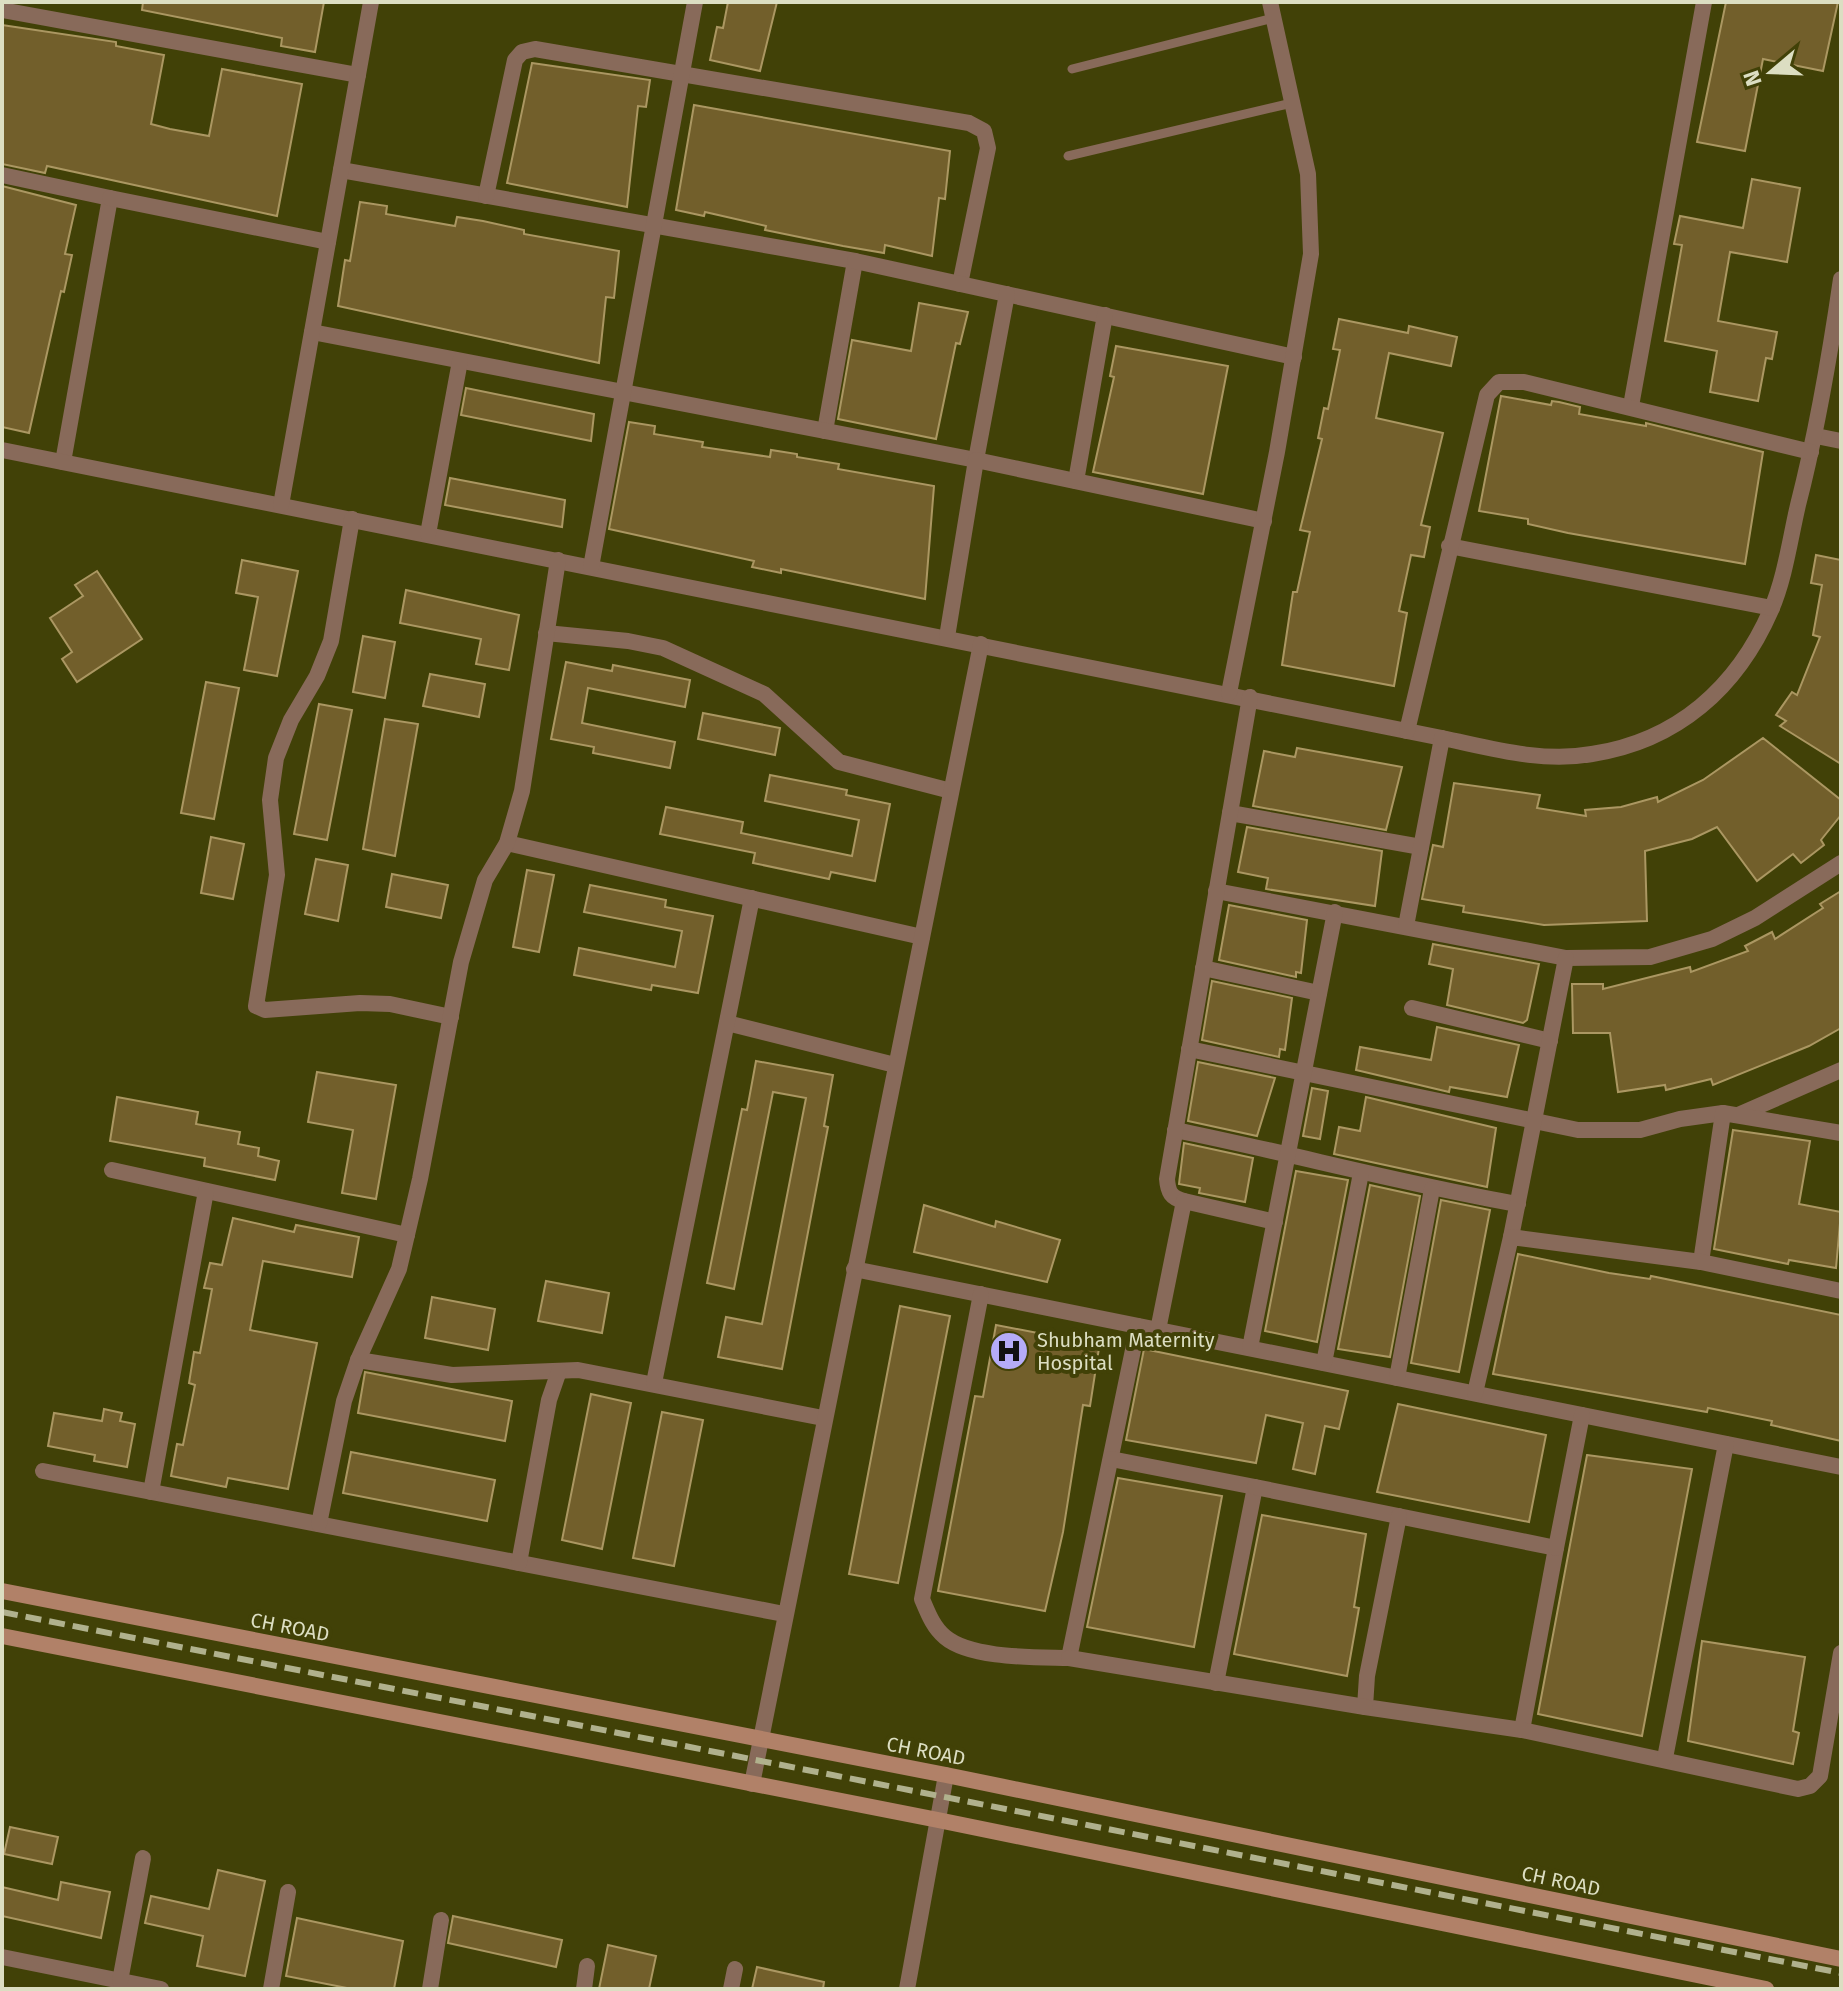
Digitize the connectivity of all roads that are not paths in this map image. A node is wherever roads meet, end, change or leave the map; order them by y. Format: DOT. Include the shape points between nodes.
graph roads {
  1 [pos="371,2"];
  2 [pos="695,2"];
  3 [pos="1704,2"];
  4 [pos="2,10"];
  5 [pos="1271,10"];
  6 [pos="1072,69"];
  7 [pos="358,75"];
  8 [pos="683,76"];
  9 [pos="1292,103"];
  10 [pos="1068,156"];
  11 [pos="341,170"];
  12 [pos="2,175"];
  13 [pos="486,196"];
  14 [pos="110,198"];
  15 [pos="656,226"];
  16 [pos="328,242"];
  17 [pos="855,261"];
  18 [pos="960,284"];
  19 [pos="1841,286"];
  20 [pos="1007,294"];
  21 [pos="1105,315"];
  22 [pos="312,332"];
  23 [pos="1294,357"];
  24 [pos="460,361"];
  25 [pos="1833,365"];
  26 [pos="624,393"];
  27 [pos="1631,406"];
  28 [pos="825,431"];
  29 [pos="1841,441"];
  30 [pos="1813,444"];
  31 [pos="2,450"];
  32 [pos="976,460"];
  33 [pos="63,462"];
  34 [pos="1076,481"];
  35 [pos="281,505"];
  36 [pos="352,519"];
  37 [pos="1264,521"];
  38 [pos="428,534"];
  39 [pos="1449,546"];
  40 [pos="558,560"];
  41 [pos="591,567"];
  42 [pos="1772,608"];
  43 [pos="546,633"];
  44 [pos="947,637"];
  45 [pos="981,644"];
  46 [pos="1229,693"];
  47 [pos="1250,697"];
  48 [pos="1407,731"];
  49 [pos="1442,738"];
  50 [pos="951,791"];
  51 [pos="1230,813"];
  52 [pos="507,843"];
  53 [pos="1421,847"];
  54 [pos="1841,863"];
  55 [pos="1216,891"];
  56 [pos="752,898"];
  57 [pos="1335,912"];
  58 [pos="1406,926"];
  59 [pos="922,937"];
  60 [pos="1566,958"];
  61 [pos="1203,968"];
  62 [pos="1319,993"];
  63 [pos="1412,1008"];
  64 [pos="451,1017"];
  65 [pos="727,1023"];
  66 [pos="1550,1041"];
  67 [pos="1189,1049"];
  68 [pos="895,1065"];
  69 [pos="1841,1070"];
  70 [pos="1303,1075"];
  71 [pos="1730,1114"];
  72 [pos="1534,1121"];
  73 [pos="1175,1130"];
  74 [pos="1841,1133"];
  75 [pos="1288,1152"];
  76 [pos="112,1170"];
  77 [pos="1361,1173"];
  78 [pos="1432,1189"];
  79 [pos="206,1191"];
  80 [pos="1184,1201"];
  81 [pos="1518,1204"];
  82 [pos="1275,1222"];
  83 [pos="407,1235"];
  84 [pos="1511,1237"];
  85 [pos="1701,1262"];
  86 [pos="854,1269"];
  87 [pos="1841,1291"];
  88 [pos="981,1294"];
  89 [pos="1138,1326"];
  90 [pos="1158,1330"];
  91 [pos="1250,1348"];
  92 [pos="358,1360"];
  93 [pos="1324,1363"];
  94 [pos="559,1371"];
  95 [pos="1397,1378"];
  96 [pos="654,1383"];
  97 [pos="1475,1393"];
  98 [pos="1582,1415"];
  99 [pos="823,1418"];
  100 [pos="1726,1444"];
  101 [pos="1111,1459"];
  102 [pos="1841,1467"];
  103 [pos="43,1471"];
  104 [pos="1255,1487"];
  105 [pos="151,1492"];
  106 [pos="1399,1516"];
  107 [pos="319,1524"];
  108 [pos="1556,1548"];
  109 [pos="519,1563"];
  110 [pos="2,1591"];
  111 [pos="784,1614"];
  112 [pos="2,1636"];
  113 [pos="1841,1653"];
  114 [pos="1069,1658"];
  115 [pos="1216,1683"];
  116 [pos="1365,1707"];
  117 [pos="1522,1730"];
  118 [pos="758,1738"];
  119 [pos="1665,1758"];
  120 [pos="946,1775"];
  121 [pos="752,1784"];
  122 [pos="938,1820"];
  123 [pos="143,1858"];
  124 [pos="288,1892"];
  125 [pos="441,1920"];
  126 [pos="2,1957"];
  127 [pos="1841,1959"];
  128 [pos="587,1966"];
  129 [pos="735,1969"];
  130 [pos="120,1981"];
  131 [pos="161,1989"];
  132 [pos="271,1989"];
  133 [pos="430,1989"];
  134 [pos="584,1989"];
  135 [pos="731,1989"];
  136 [pos="907,1989"];
  137 [pos="1766,1989"];
  1 -- 7 [label="street"];
  2 -- 8 [label="street"];
  3 -- 27 [label="street"];
  4 -- 7 [label="street"];
  5 -- 6 [label="lane"];
  5 -- 9 [label="street"];
  7 -- 11 [label="street"];
  8 -- 13 [label="street" via="535,49 522,52 515,60"];
  8 -- 15 [label="street"];
  8 -- 18 [label="street" via="969,123 984,131 988,148"];
  9 -- 10 [label="lane"];
  9 -- 23 [label="street" via="1308,174 1311,254"];
  11 -- 13 [label="street"];
  11 -- 16 [label="street"];
  12 -- 14 [label="street"];
  13 -- 15 [label="street"];
  14 -- 16 [label="street"];
  14 -- 33 [label="street"];
  15 -- 17 [label="street"];
  15 -- 26 [label="street"];
  16 -- 22 [label="street"];
  17 -- 18 [label="street"];
  17 -- 28 [label="street"];
  18 -- 20 [label="street"];
  19 -- 25 [label="street"];
  20 -- 21 [label="street"];
  20 -- 32 [label="street"];
  21 -- 23 [label="street"];
  21 -- 34 [label="street"];
  22 -- 24 [label="street"];
  22 -- 35 [label="street"];
  23 -- 37 [label="street"];
  24 -- 26 [label="street"];
  24 -- 38 [label="street"];
  25 -- 30 [label="street"];
  26 -- 28 [label="street"];
  26 -- 41 [label="street"];
  27 -- 30 [label="street"];
  27 -- 39 [label="street" via="1509,380 1491,388"];
  28 -- 32 [label="street"];
  29 -- 30 [label="street"];
  30 -- 42 [label="street"];
  31 -- 33 [label="street"];
  32 -- 34 [label="street"];
  32 -- 44 [label="street"];
  33 -- 35 [label="street"];
  34 -- 37 [label="street"];
  35 -- 36 [label="street"];
  36 -- 38 [label="street"];
  36 -- 64 [label="street" via="331,641 276,758 270,800 277,875 256,1006 265,1010 390,1004"];
  37 -- 46 [label="street"];
  38 -- 40 [label="street"];
  39 -- 42 [label="street"];
  39 -- 48 [label="street"];
  40 -- 41 [label="street"];
  40 -- 43 [label="street"];
  41 -- 44 [label="street"];
  42 -- 49 [label="street" via="1741,666 1709,704 1632,746 1541,757"];
  43 -- 50 [label="street" via="663,648 764,694 839,762"];
  43 -- 52 [label="street" via="522,791"];
  44 -- 45 [label="street"];
  45 -- 46 [label="street"];
  45 -- 50 [label="street"];
  46 -- 47 [label="street"];
  47 -- 48 [label="street"];
  47 -- 51 [label="street"];
  48 -- 49 [label="street"];
  49 -- 53 [label="street"];
  50 -- 59 [label="street"];
  51 -- 53 [label="street"];
  51 -- 55 [label="street"];
  52 -- 56 [label="street"];
  52 -- 64 [label="street" via="485,880"];
  53 -- 58 [label="street"];
  54 -- 60 [label="street" via="1755,918 1691,946 1650,957"];
  55 -- 57 [label="street"];
  55 -- 61 [label="street"];
  56 -- 59 [label="street"];
  56 -- 65 [label="street"];
  57 -- 58 [label="street"];
  57 -- 62 [label="street"];
  58 -- 60 [label="street"];
  59 -- 68 [label="street"];
  60 -- 66 [label="street"];
  61 -- 62 [label="street"];
  61 -- 67 [label="street"];
  62 -- 70 [label="street"];
  63 -- 66 [label="street"];
  64 -- 83 [label="street"];
  65 -- 68 [label="street"];
  65 -- 96 [label="street"];
  66 -- 72 [label="street"];
  67 -- 70 [label="street"];
  67 -- 73 [label="street"];
  68 -- 86 [label="street"];
  69 -- 71 [label="street"];
  70 -- 72 [label="street"];
  70 -- 75 [label="street"];
  71 -- 72 [label="street" via="1640,1130 1578,1130"];
  71 -- 74 [label="street"];
  71 -- 85 [label="street"];
  72 -- 81 [label="street"];
  73 -- 75 [label="street"];
  73 -- 80 [label="street" via="1168,1191"];
  75 -- 77 [label="street"];
  75 -- 82 [label="street"];
  76 -- 79 [label="street"];
  77 -- 78 [label="street"];
  77 -- 93 [label="street"];
  78 -- 81 [label="street"];
  78 -- 95 [label="street"];
  79 -- 83 [label="street"];
  79 -- 105 [label="street"];
  80 -- 82 [label="street"];
  80 -- 90 [label="street"];
  81 -- 84 [label="street"];
  82 -- 91 [label="street"];
  83 -- 92 [label="street" via="380,1318"];
  84 -- 85 [label="street"];
  84 -- 97 [label="street"];
  85 -- 87 [label="street"];
  86 -- 88 [label="street"];
  86 -- 99 [label="street"];
  88 -- 89 [label="street"];
  88 -- 114 [label="street" via="922,1599 947,1639 1016,1656"];
  89 -- 90 [label="street"];
  89 -- 101 [label="street"];
  90 -- 91 [label="street"];
  91 -- 93 [label="street"];
  92 -- 94 [label="street" via="452,1375"];
  92 -- 107 [label="street" via="344,1401"];
  93 -- 95 [label="street"];
  94 -- 96 [label="street"];
  94 -- 109 [label="street"];
  95 -- 97 [label="street"];
  96 -- 99 [label="street"];
  97 -- 98 [label="street"];
  98 -- 100 [label="street"];
  98 -- 108 [label="street"];
  99 -- 111 [label="street"];
  100 -- 102 [label="street"];
  100 -- 119 [label="street"];
  101 -- 104 [label="street"];
  101 -- 114 [label="street"];
  103 -- 105 [label="street"];
  104 -- 106 [label="street"];
  104 -- 115 [label="street"];
  105 -- 107 [label="street"];
  106 -- 108 [label="street"];
  106 -- 116 [label="street"];
  107 -- 109 [label="street"];
  108 -- 117 [label="street"];
  109 -- 111 [label="street"];
  110 -- 118 [label="street, CH ROAD"];
  111 -- 118 [label="street"];
  112 -- 121 [label="street"];
  113 -- 119 [label="street" via="1820,1776 1810,1786 1798,1789"];
  114 -- 115 [label="street"];
  115 -- 116 [label="street"];
  116 -- 117 [label="street"];
  117 -- 119 [label="street"];
  118 -- 120 [label="street, CH ROAD"];
  118 -- 121 [label="street"];
  120 -- 122 [label="street"];
  120 -- 127 [label="street, CH ROAD"];
  121 -- 122 [label="street"];
  122 -- 136 [label="street"];
  122 -- 137 [label="street"];
  123 -- 130 [label="street"];
  124 -- 132 [label="street"];
  125 -- 133 [label="street"];
  126 -- 130 [label="street"];
  128 -- 134 [label="street"];
  129 -- 135 [label="street"];
  130 -- 131 [label="street"];
}
